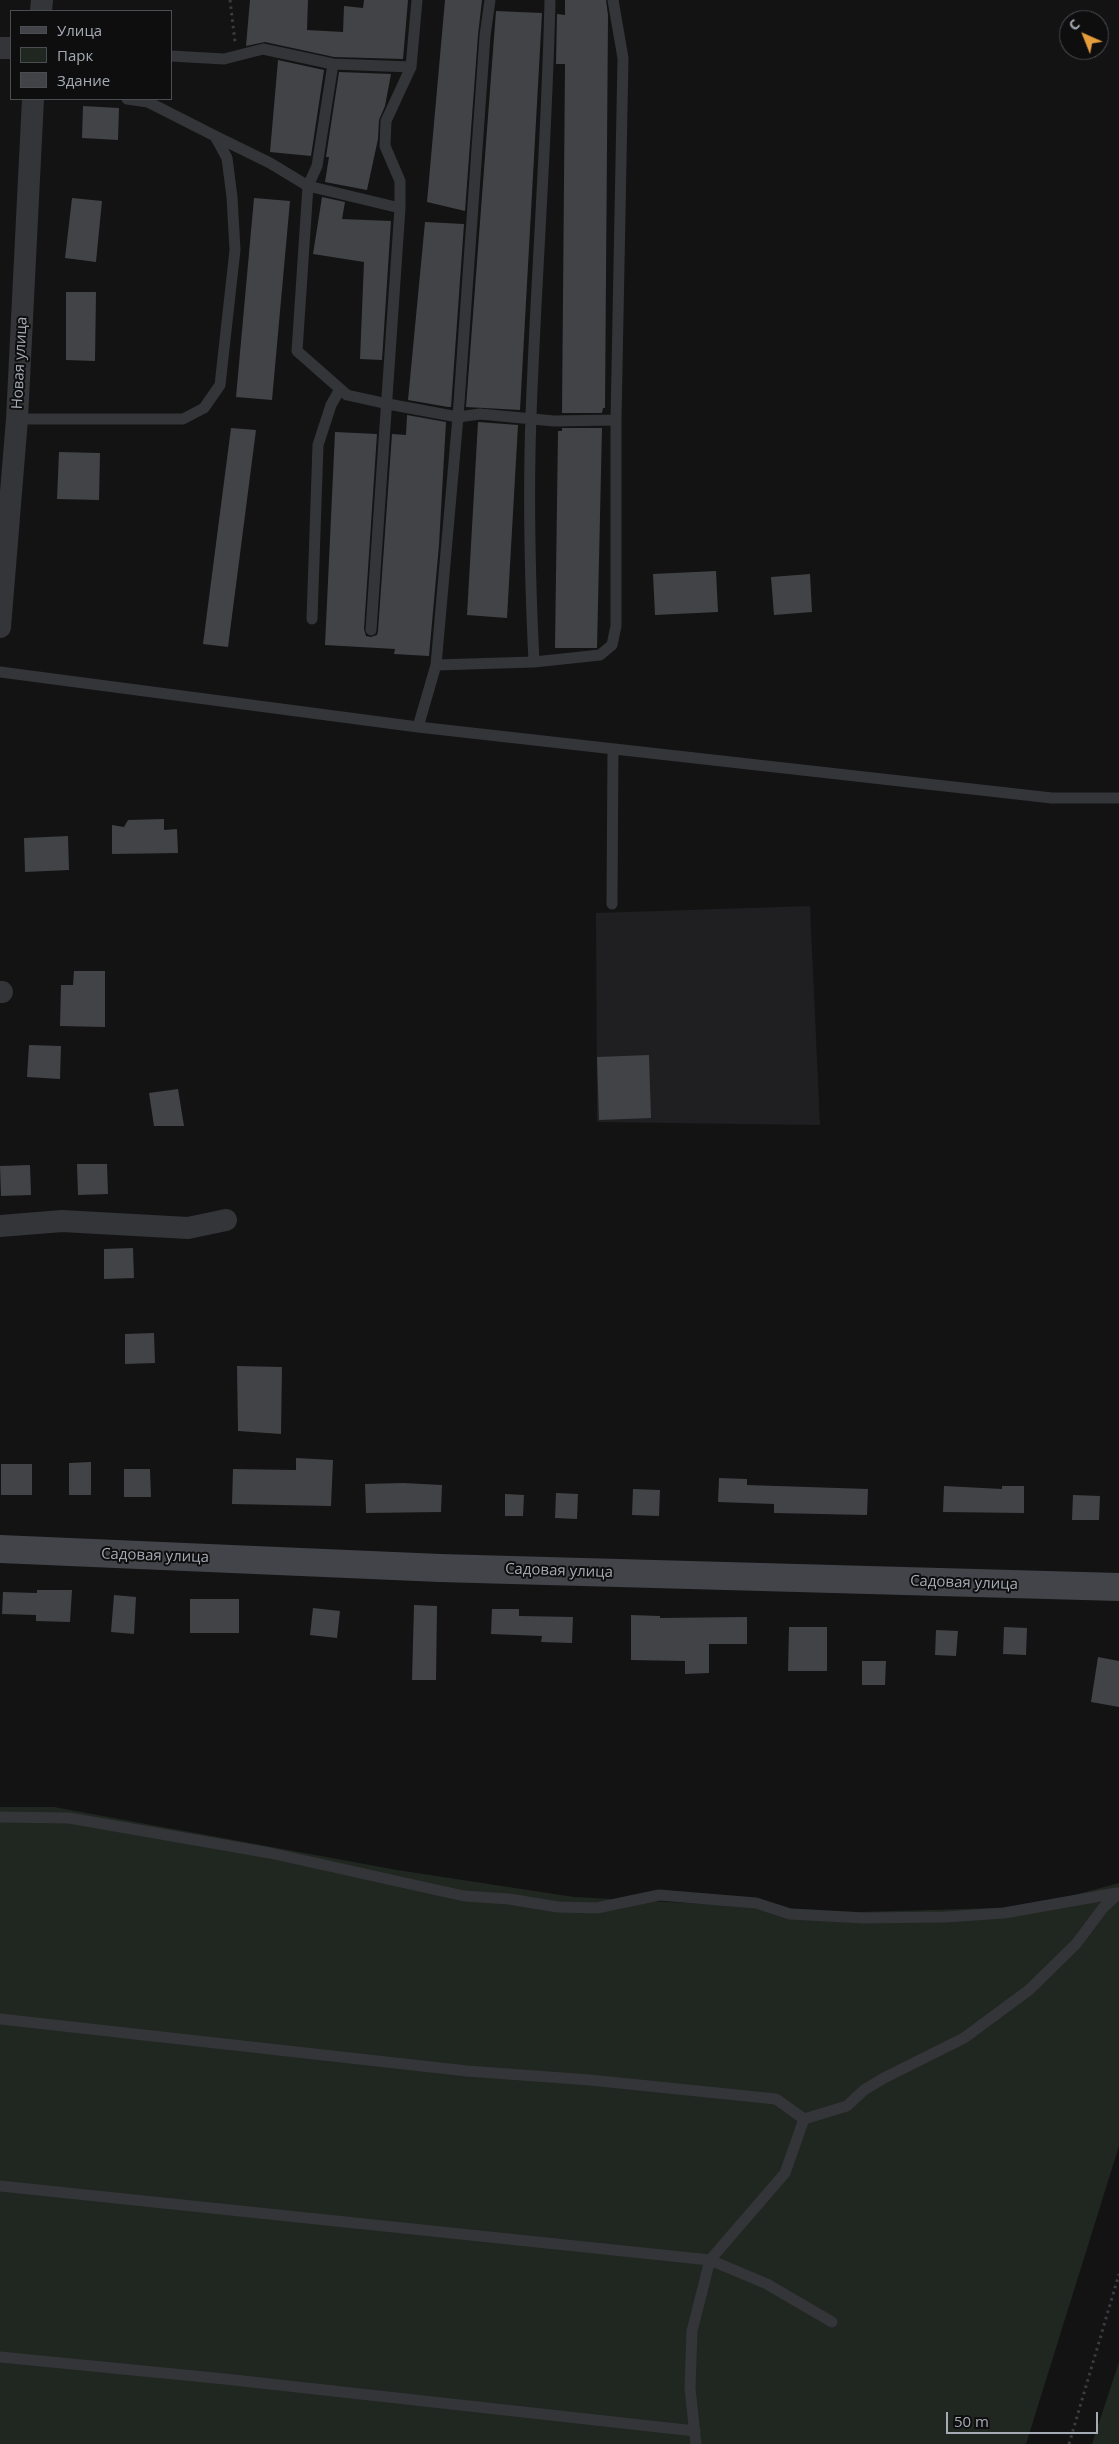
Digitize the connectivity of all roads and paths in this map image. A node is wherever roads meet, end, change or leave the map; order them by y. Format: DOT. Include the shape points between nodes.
graph roads {
  1 [pos="230,0"];
  2 [pos="417,0"];
  3 [pos="490,0"];
  4 [pos="550,0"];
  5 [pos="613,0"];
  6 [pos="172,56"];
  7 [pos="236,56"];
  8 [pos="333,64"];
  9 [pos="411,67"];
  10 [pos="33,100"];
  11 [pos="134,100"];
  12 [pos="215,136"];
  13 [pos="308,186"];
  14 [pos="400,208"];
  15 [pos="340,389"];
  16 [pos="388,404"];
  17 [pos="458,417"];
  18 [pos="531,417"];
  19 [pos="17,419"];
  20 [pos="616,420"];
  21 [pos="312,619"];
  22 [pos="0,627"];
  23 [pos="371,630"];
  24 [pos="534,662"];
  25 [pos="436,665"];
  26 [pos="0,672"];
  27 [pos="418,727"];
  28 [pos="613,749"];
  29 [pos="1119,798"];
  30 [pos="612,904"];
  31 [pos="226,1220"];
  32 [pos="0,1226"];
  33 [pos="0,1549"];
  34 [pos="1119,1587"];
  35 [pos="0,1817"];
  36 [pos="1118,1893"];
  37 [pos="0,2019"];
  38 [pos="804,2119"];
  39 [pos="0,2186"];
  40 [pos="710,2260"];
  41 [pos="1119,2274"];
  42 [pos="832,2322"];
  43 [pos="0,2357"];
  44 [pos="695,2431"];
  45 [pos="696,2444"];
  46 [pos="1069,2444"];
  1 -- 7 [label="path"];
  2 -- 9 [label="lane"];
  3 -- 17 [label="lane"];
  4 -- 18 [label="lane" via="548,114"];
  5 -- 20 [label="lane" via="623,58"];
  6 -- 7 [label="lane" via="224,59"];
  7 -- 8 [label="lane" via="263,49"];
  8 -- 9 [label="lane"];
  8 -- 13 [label="lane" via="318,166"];
  9 -- 14 [label="lane" via="386,121 386,146 400,181"];
  10 -- 19 [label="street, Новая улица"];
  11 -- 12 [label="lane" via="148,102"];
  12 -- 13 [label="lane"];
  12 -- 19 [label="lane" via="227,158 235,250 220,385 204,408 183,419"];
  13 -- 14 [label="lane"];
  13 -- 15 [label="lane" via="297,351"];
  14 -- 16 [label="lane"];
  15 -- 16 [label="lane" via="346,395"];
  15 -- 21 [label="lane" via="331,405 318,445"];
  16 -- 17 [label="lane"];
  16 -- 23 [label="lane"];
  17 -- 18 [label="lane" via="480,414"];
  17 -- 25 [label="lane"];
  18 -- 20 [label="lane" via="554,421"];
  18 -- 24 [label="lane" via="530,590"];
  19 -- 22 [label="street, Новая улица"];
  20 -- 24 [label="lane" via="616,626 612,645 600,655"];
  24 -- 25 [label="lane"];
  25 -- 27 [label="lane"];
  26 -- 27 [label="lane"];
  27 -- 28 [label="lane"];
  28 -- 29 [label="lane" via="1052,798"];
  28 -- 30 [label="lane"];
  31 -- 32 [label="street" via="188,1228 62,1221"];
  33 -- 34 [label="main road, Садовая улица" via="440,1568"];
  35 -- 36 [label="lane" via="69,1818 270,1853 464,1896 558,1907 597,1908 659,1895 756,1903 790,1914 863,1918 945,1917 1004,1913"];
  36 -- 38 [label="lane" via="1076,1944 1029,1990 964,2038 884,2078 847,2106"];
  37 -- 38 [label="lane" via="457,2070 776,2099"];
  38 -- 40 [label="lane" via="785,2173"];
  39 -- 40 [label="lane"];
  40 -- 42 [label="lane" via="767,2284"];
  40 -- 44 [label="lane" via="692,2331 690,2388"];
  41 -- 46 [label="path"];
  43 -- 44 [label="lane"];
  44 -- 45 [label="lane"];
}
